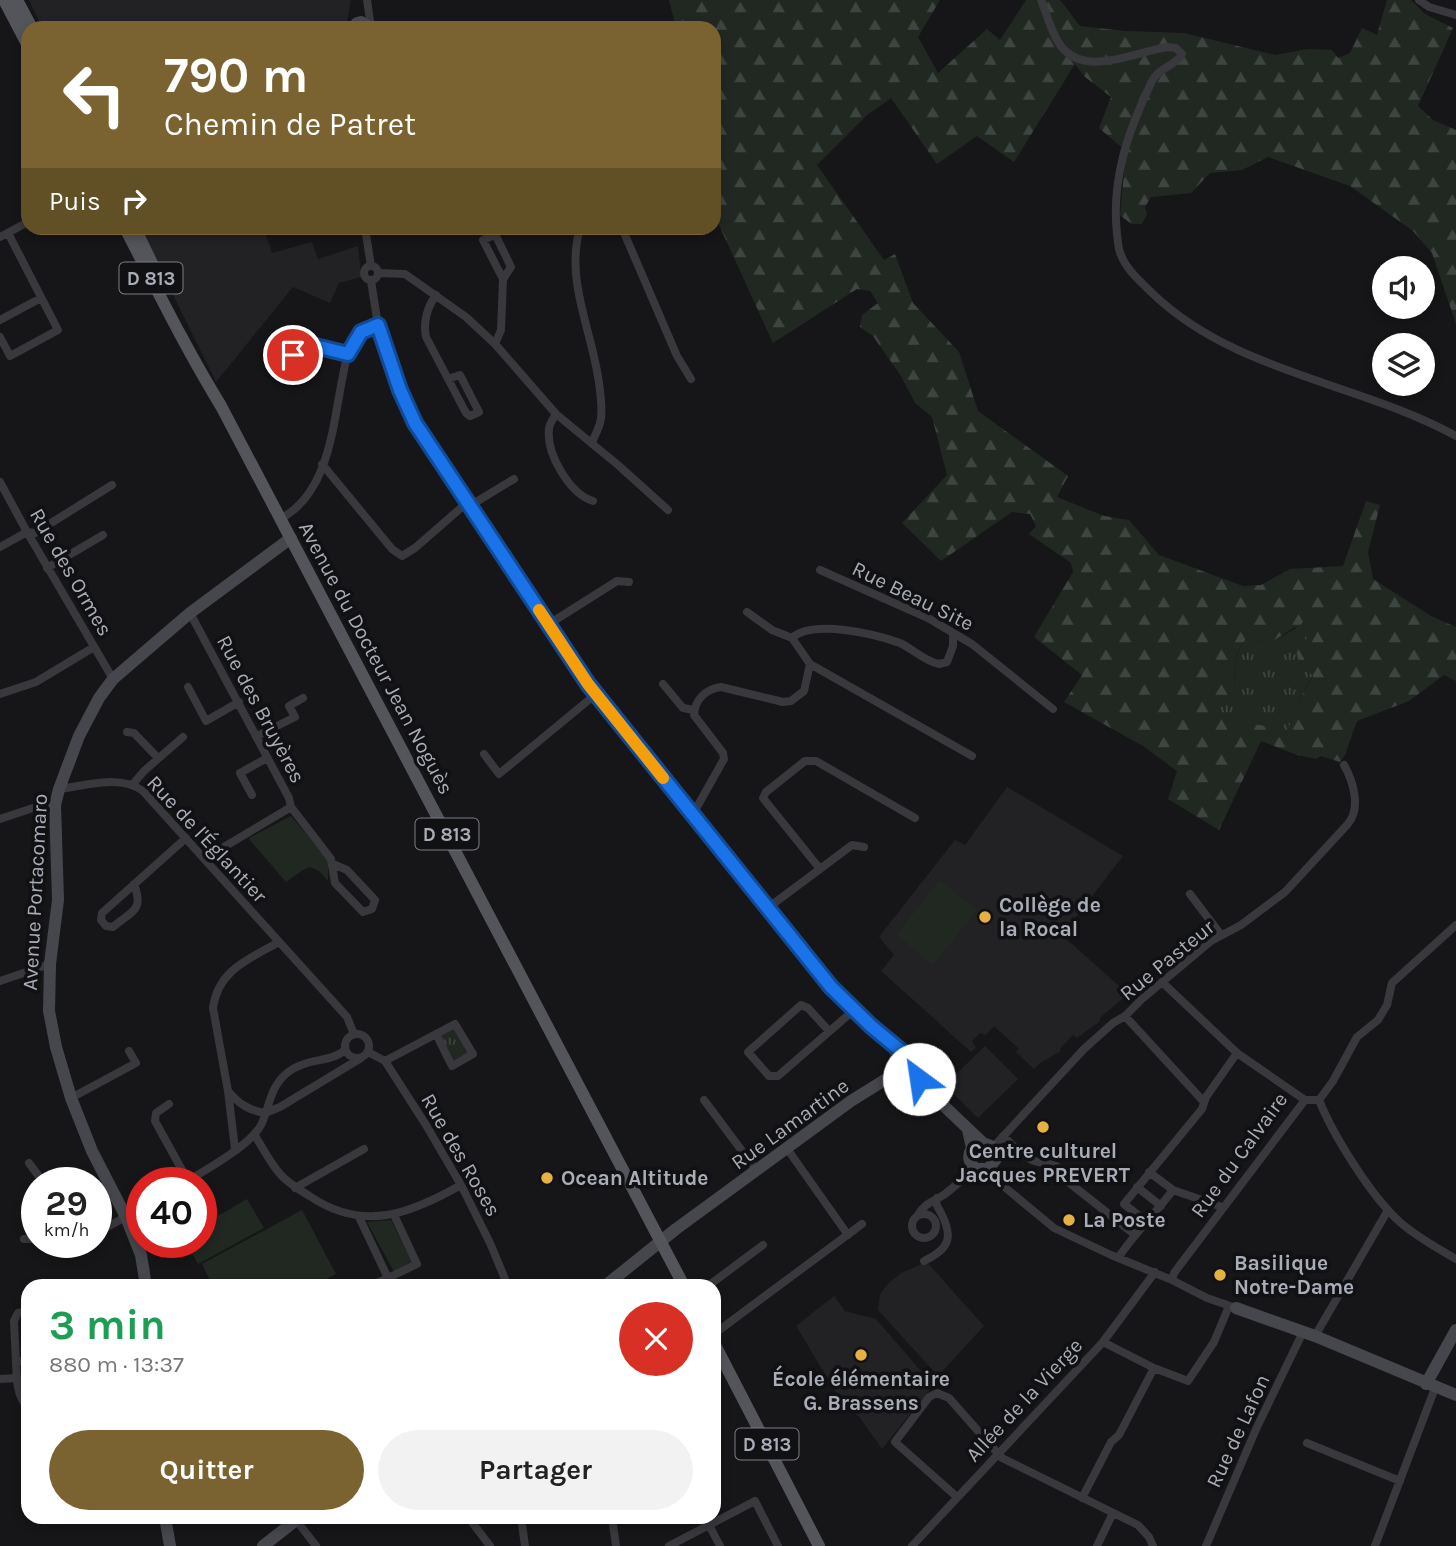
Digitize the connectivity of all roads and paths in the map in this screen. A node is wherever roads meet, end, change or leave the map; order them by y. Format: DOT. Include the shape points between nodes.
graph roads {
  1 [pos="4,0"];
  2 [pos="17,0"];
  3 [pos="365,0"];
  4 [pos="1041,0"];
  5 [pos="1419,0"];
  6 [pos="1456,15"];
  7 [pos="28,21"];
  8 [pos="358,21"];
  9 [pos="370,21"];
  10 [pos="21,33"];
  11 [pos="21,226"];
  12 [pos="4,235"];
  13 [pos="129,235"];
  14 [pos="139,235"];
  15 [pos="366,235"];
  16 [pos="579,235"];
  17 [pos="625,235"];
  18 [pos="371,266"];
  19 [pos="379,273"];
  20 [pos="503,279"];
  21 [pos="371,281"];
  22 [pos="436,295"];
  23 [pos="41,298"];
  24 [pos="0,320"];
  25 [pos="378,325"];
  26 [pos="178,327"];
  27 [pos="0,337"];
  28 [pos="495,344"];
  29 [pos="348,354"];
  30 [pos="272,369"];
  31 [pos="448,379"];
  32 [pos="691,379"];
  33 [pos="556,415"];
  34 [pos="1456,436"];
  35 [pos="592,443"];
  36 [pos="322,464"];
  37 [pos="514,479"];
  38 [pos="0,482"];
  39 [pos="112,485"];
  40 [pos="593,501"];
  41 [pos="469,504"];
  42 [pos="668,510"];
  43 [pos="281,519"];
  44 [pos="27,533"];
  45 [pos="103,535"];
  46 [pos="291,538"];
  47 [pos="0,547"];
  48 [pos="47,568"];
  49 [pos="820,570"];
  50 [pos="629,582"];
  51 [pos="747,612"];
  52 [pos="190,613"];
  53 [pos="549,624"];
  54 [pos="953,633"];
  55 [pos="793,639"];
  56 [pos="94,647"];
  57 [pos="810,664"];
  58 [pos="113,679"];
  59 [pos="663,684"];
  60 [pos="188,687"];
  61 [pos="0,694"];
  62 [pos="596,694"];
  63 [pos="303,698"];
  64 [pos="239,702"];
  65 [pos="1053,709"];
  66 [pos="694,710"];
  67 [pos="127,732"];
  68 [pos="257,736"];
  69 [pos="183,737"];
  70 [pos="484,754"];
  71 [pos="972,756"];
  72 [pos="158,758"];
  73 [pos="267,758"];
  74 [pos="1344,765"];
  75 [pos="133,784"];
  76 [pos="59,789"];
  77 [pos="252,794"];
  78 [pos="55,805"];
  79 [pos="291,807"];
  80 [pos="693,814"];
  81 [pos="915,818"];
  82 [pos="0,819"];
  83 [pos="186,838"];
  84 [pos="863,847"];
  85 [pos="204,859"];
  86 [pos="333,864"];
  87 [pos="820,869"];
  88 [pos="134,884"];
  89 [pos="1190,894"];
  90 [pos="769,907"];
  91 [pos="1456,925"];
  92 [pos="1221,935"];
  93 [pos="279,942"];
  94 [pos="50,964"];
  95 [pos="0,981"];
  96 [pos="1162,982"];
  97 [pos="854,1010"];
  98 [pos="1125,1016"];
  99 [pos="829,1031"];
  100 [pos="354,1034"];
  101 [pos="436,1034"];
  102 [pos="345,1050"];
  103 [pos="129,1051"];
  104 [pos="1237,1053"];
  105 [pos="365,1055"];
  106 [pos="385,1061"];
  107 [pos="903,1073"];
  108 [pos="228,1091"];
  109 [pos="71,1098"];
  110 [pos="704,1100"];
  111 [pos="935,1100"];
  112 [pos="1305,1100"];
  113 [pos="1319,1100"];
  114 [pos="169,1104"];
  115 [pos="1203,1105"];
  116 [pos="265,1113"];
  117 [pos="254,1134"];
  118 [pos="235,1149"];
  119 [pos="364,1149"];
  120 [pos="788,1150"];
  121 [pos="986,1153"];
  122 [pos="29,1163"];
  123 [pos="32,1167"];
  124 [pos="178,1167"];
  125 [pos="208,1167"];
  126 [pos="757,1171"];
  127 [pos="1149,1172"];
  128 [pos="461,1185"];
  129 [pos="1137,1187"];
  130 [pos="295,1188"];
  131 [pos="1173,1190"];
  132 [pos="939,1200"];
  133 [pos="1161,1206"];
  134 [pos="1222,1208"];
  135 [pos="1388,1210"];
  136 [pos="394,1215"];
  137 [pos="918,1215"];
  138 [pos="126,1217"];
  139 [pos="359,1217"];
  140 [pos="934,1221"];
  141 [pos="1148,1223"];
  142 [pos="112,1224"];
  143 [pos="862,1224"];
  144 [pos="1134,1234"];
  145 [pos="848,1235"];
  146 [pos="660,1241"];
  147 [pos="763,1245"];
  148 [pos="141,1258"];
  149 [pos="1118,1258"];
  150 [pos="1456,1259"];
  151 [pos="924,1261"];
  152 [pos="1155,1272"];
  153 [pos="388,1278"];
  154 [pos="145,1279"];
  155 [pos="505,1279"];
  156 [pos="614,1279"];
  157 [pos="680,1279"];
  158 [pos="717,1279"];
  159 [pos="1172,1280"];
  160 [pos="1233,1307"];
  161 [pos="21,1313"];
  162 [pos="721,1329"];
  163 [pos="1456,1329"];
  164 [pos="1309,1334"];
  165 [pos="1103,1342"];
  166 [pos="721,1357"];
  167 [pos="21,1361"];
  168 [pos="16,1362"];
  169 [pos="1154,1368"];
  170 [pos="17,1378"];
  171 [pos="0,1379"];
  172 [pos="1431,1386"];
  173 [pos="1456,1395"];
  174 [pos="21,1400"];
  175 [pos="1307,1443"];
  176 [pos="998,1454"];
  177 [pos="1400,1481"];
  178 [pos="957,1497"];
  179 [pos="1082,1498"];
  180 [pos="1113,1514"];
  181 [pos="721,1519"];
  182 [pos="166,1524"];
  183 [pos="292,1524"];
  184 [pos="301,1524"];
  185 [pos="473,1524"];
  186 [pos="522,1524"];
  187 [pos="613,1524"];
  188 [pos="709,1525"];
  189 [pos="170,1546"];
  190 [pos="263,1546"];
  191 [pos="316,1546"];
  192 [pos="489,1546"];
  193 [pos="525,1546"];
  194 [pos="616,1546"];
  195 [pos="669,1546"];
  196 [pos="720,1546"];
  197 [pos="778,1546"];
  198 [pos="819,1546"];
  199 [pos="912,1546"];
  200 [pos="1097,1546"];
  201 [pos="1153,1546"];
  202 [pos="1206,1546"];
  203 [pos="1375,1546"];
  1 -- 10 [label="main road"];
  2 -- 7 [label="main road"];
  3 -- 8 [label="street"];
  3 -- 9 [label="street"];
  4 -- 34 [label="street" via="1055,37 1065,50 1083,60 1102,63 1168,47 1182,54 1153,80 1119,167 1119,247 1138,278 1169,309 1211,338"];
  5 -- 6 [label="street"];
  11 -- 12 [label="street"];
  12 -- 23 [label="street"];
  13 -- 26 [label="main road, Avenue du Docteur Jean Noguès / D 813"];
  14 -- 26 [label="main road, Avenue du Docteur Jean Noguès / D 813"];
  15 -- 18 [label="street"];
  16 -- 35 [label="street" via="577,291 594,351 601,406 601,421"];
  17 -- 32 [label="street"];
  18 -- 19 [label="street"];
  18 -- 21 [label="street" via="364,273"];
  19 -- 21 [label="street"];
  19 -- 22 [label="street" via="405,274"];
  20 -- 20 [label="street" via="511,267 495,235 488,236 483,240"];
  20 -- 28 [label="street" via="501,330"];
  21 -- 25 [label="street"];
  22 -- 28 [label="street"];
  22 -- 31 [label="street" via="430,303 425,333"];
  23 -- 24 [label="street"];
  23 -- 27 [label="street" via="58,330 10,356"];
  25 -- 29 [label="street" via="361,332"];
  25 -- 41 [label="street" via="415,423"];
  26 -- 43 [label="main road, Avenue du Docteur Jean Noguès / D 813"];
  28 -- 33 [label="street"];
  29 -- 30 [label="street" via="305,346"];
  29 -- 36 [label="street"];
  31 -- 31 [label="street" via="466,413 479,412 460,375"];
  33 -- 35 [label="street"];
  33 -- 40 [label="street" via="548,431 561,471 577,492"];
  35 -- 42 [label="street"];
  36 -- 41 [label="street" via="400,555 405,556"];
  36 -- 43 [label="street" via="301,503"];
  37 -- 41 [label="street"];
  38 -- 44 [label="street, Rue des Ormes"];
  39 -- 44 [label="street" via="35,533"];
  41 -- 53 [label="street"];
  43 -- 46 [label="main road, Avenue du Docteur Jean Noguès / D 813"];
  44 -- 47 [label="street"];
  44 -- 48 [label="street, Rue des Ormes"];
  45 -- 48 [label="street"];
  46 -- 52 [label="street, Avenue Portacomaro"];
  46 -- 146 [label="main road, Avenue du Docteur Jean Noguès / D 813"];
  48 -- 56 [label="street, Rue des Ormes"];
  49 -- 54 [label="street, Rue Beau Site"];
  50 -- 53 [label="street" via="617,582"];
  51 -- 55 [label="street"];
  52 -- 58 [label="street, Avenue Portacomaro"];
  52 -- 64 [label="street, Rue des Bruyères"];
  53 -- 62 [label="street"];
  54 -- 55 [label="street" via="951,656 939,664 877,636 826,629 800,632"];
  54 -- 65 [label="street, Rue Beau Site"];
  55 -- 57 [label="street"];
  56 -- 58 [label="street, Rue des Ormes"];
  56 -- 61 [label="street" via="36,682"];
  57 -- 66 [label="street" via="804,691 791,701 721,687 704,694"];
  57 -- 71 [label="street"];
  58 -- 76 [label="street, Avenue Portacomaro" via="79,736"];
  59 -- 66 [label="street" via="683,708"];
  60 -- 64 [label="street" via="206,721"];
  62 -- 70 [label="street" via="499,774"];
  62 -- 80 [label="street"];
  63 -- 68 [label="street" via="289,706 295,717"];
  64 -- 68 [label="street, Rue des Bruyères"];
  66 -- 80 [label="street" via="724,759"];
  67 -- 72 [label="street" via="134,733"];
  68 -- 73 [label="street, Rue des Bruyères"];
  69 -- 72 [label="street"];
  72 -- 75 [label="street"];
  73 -- 77 [label="street" via="240,773"];
  73 -- 79 [label="street, Rue des Bruyères"];
  74 -- 92 [label="street, Rue Pasteur" via="1354,790 1352,820 1285,892"];
  75 -- 76 [label="street, Rue de l'Églantier" via="122,781"];
  75 -- 83 [label="street, Rue de l'Églantier"];
  76 -- 78 [label="street, Avenue Portacomaro"];
  78 -- 82 [label="street"];
  78 -- 94 [label="street, Avenue Portacomaro" via="58,900"];
  79 -- 85 [label="street, Rue des Bruyères"];
  79 -- 86 [label="street"];
  80 -- 90 [label="street"];
  81 -- 87 [label="street" via="816,761 805,761 763,799"];
  83 -- 85 [label="street, Rue de l'Églantier"];
  83 -- 88 [label="street"];
  84 -- 87 [label="street" via="852,845"];
  85 -- 93 [label="street, Rue de l'Églantier"];
  86 -- 86 [label="street" via="335,883 363,912 372,909 375,900 347,870"];
  87 -- 90 [label="street"];
  88 -- 88 [label="street" via="102,913 106,926 113,927 138,906"];
  89 -- 92 [label="street"];
  90 -- 97 [label="street"];
  91 -- 113 [label="street" via="1392,983 1388,1005 1357,1037"];
  92 -- 96 [label="street, Rue Pasteur"];
  93 -- 100 [label="street" via="347,1017"];
  93 -- 108 [label="street" via="228,972 214,1000"];
  94 -- 95 [label="street"];
  94 -- 109 [label="street, Avenue Portacomaro" via="48,1012"];
  96 -- 98 [label="street, Rue Pasteur"];
  96 -- 104 [label="street, Rue du Calvaire"];
  97 -- 99 [label="street"];
  97 -- 107 [label="street" via="871,1026"];
  98 -- 115 [label="street"];
  98 -- 121 [label="street, Rue Pasteur" via="1084,1049"];
  99 -- 99 [label="street" via="801,1005 748,1052 769,1076 778,1076"];
  100 -- 102 [label="street" via="345,1042"];
  100 -- 105 [label="street" via="365,1037 369,1044"];
  101 -- 101 [label="street" via="456,1024 472,1054 453,1066"];
  101 -- 106 [label="street"];
  102 -- 105 [label="street" via="353,1058"];
  102 -- 116 [label="street" via="338,1057 306,1062 290,1071 274,1087"];
  103 -- 109 [label="street" via="136,1063"];
  104 -- 112 [label="street, Rue du Calvaire"];
  104 -- 115 [label="street"];
  105 -- 106 [label="street"];
  105 -- 116 [label="street"];
  106 -- 128 [label="street, Rue des Roses"];
  107 -- 111 [label="street"];
  107 -- 111 [label="street, Rue Lamartine" via="914,1083 920,1076"];
  107 -- 120 [label="street, Rue Lamartine" via="851,1101"];
  108 -- 116 [label="street" via="246,1108"];
  108 -- 118 [label="street"];
  109 -- 138 [label="street, Avenue Portacomaro"];
  110 -- 126 [label="street"];
  111 -- 121 [label="street"];
  112 -- 113 [label="street"];
  112 -- 134 [label="street, Rue du Calvaire"];
  113 -- 135 [label="street" via="1326,1121"];
  114 -- 124 [label="street" via="156,1113 155,1121"];
  115 -- 127 [label="street"];
  116 -- 117 [label="street"];
  117 -- 118 [label="street"];
  117 -- 130 [label="street" via="279,1173"];
  118 -- 125 [label="street"];
  119 -- 130 [label="street"];
  120 -- 126 [label="street, Rue Lamartine"];
  120 -- 145 [label="street"];
  121 -- 132 [label="street"];
  121 -- 144 [label="street" via="1051,1162"];
  121 -- 149 [label="street" via="998,1181 1054,1228"];
  122 -- 123 [label="street"];
  126 -- 146 [label="street, Rue Lamartine"];
  127 -- 129 [label="street"];
  127 -- 131 [label="street"];
  128 -- 136 [label="street"];
  128 -- 155 [label="street, Rue des Roses"];
  129 -- 133 [label="street"];
  129 -- 141 [label="street" via="1124,1203"];
  130 -- 139 [label="street" via="318,1203"];
  131 -- 133 [label="street"];
  131 -- 134 [label="street"];
  132 -- 137 [label="street" via="930,1200"];
  132 -- 140 [label="street"];
  132 -- 151 [label="street" via="948,1240"];
  133 -- 141 [label="street"];
  134 -- 159 [label="street, Rue du Calvaire"];
  135 -- 150 [label="street" via="1415,1234"];
  135 -- 164 [label="street, Rue de Lafon"];
  136 -- 139 [label="street"];
  136 -- 153 [label="street" via="417,1264"];
  137 -- 140 [label="street" via="926,1214"];
  137 -- 140 [label="street" via="912,1227 921,1237 932,1234"];
  138 -- 142 [label="street"];
  139 -- 153 [label="street"];
  141 -- 144 [label="street"];
  143 -- 145 [label="street"];
  144 -- 149 [label="street"];
  145 -- 162 [label="street"];
  146 -- 156 [label="street, Rue Lamartine"];
  146 -- 157 [label="main road, Avenue du Docteur Jean Noguès / D 813"];
  147 -- 158 [label="street"];
  148 -- 154 [label="street, Avenue Portacomaro"];
  149 -- 152 [label="street"];
  152 -- 159 [label="street"];
  152 -- 165 [label="street, Allée de la Vierge"];
  159 -- 160 [label="street"];
  160 -- 164 [label="street"];
  160 -- 169 [label="street" via="1191,1379 1185,1381"];
  161 -- 168 [label="street" via="14,1317"];
  163 -- 172 [label="street"];
  164 -- 172 [label="street"];
  164 -- 202 [label="street, Rue de Lafon" via="1257,1427"];
  165 -- 169 [label="street"];
  165 -- 176 [label="street, Allée de la Vierge"];
  166 -- 198 [label="main road, D 813"];
  167 -- 168 [label="street"];
  168 -- 170 [label="street"];
  169 -- 179 [label="street"];
  170 -- 171 [label="street"];
  170 -- 174 [label="street"];
  172 -- 173 [label="street"];
  172 -- 177 [label="street"];
  175 -- 177 [label="street"];
  176 -- 178 [label="street, Allée de la Vierge"];
  176 -- 178 [label="street" via="949,1398 937,1393 929,1397 895,1442"];
  176 -- 179 [label="street"];
  177 -- 203 [label="street"];
  178 -- 199 [label="street, Allée de la Vierge"];
  179 -- 180 [label="street"];
  180 -- 200 [label="street"];
  180 -- 201 [label="street" via="1141,1528"];
  181 -- 197 [label="street" via="755,1501"];
  182 -- 189 [label="street"];
  183 -- 190 [label="street"];
  184 -- 191 [label="street"];
  185 -- 192 [label="street"];
  186 -- 193 [label="street"];
  187 -- 194 [label="street"];
  188 -- 195 [label="street"];
  188 -- 196 [label="street"];
}
